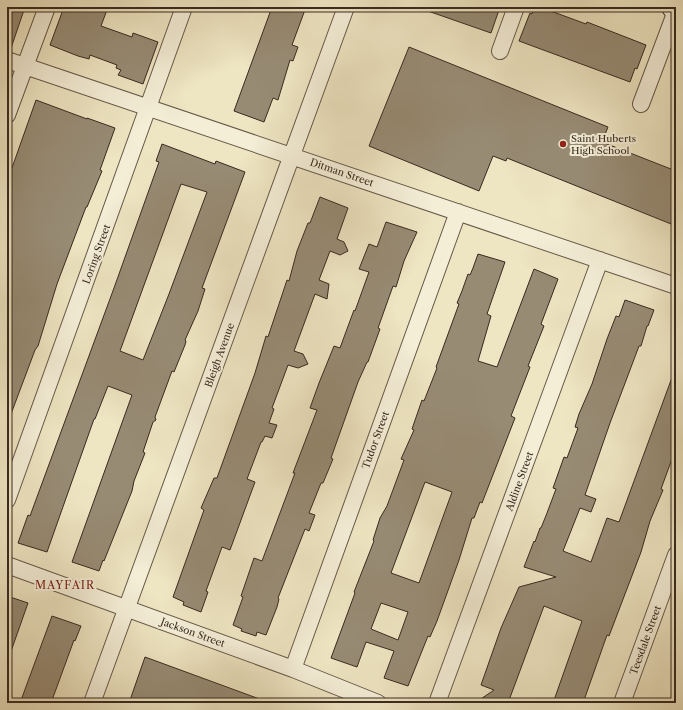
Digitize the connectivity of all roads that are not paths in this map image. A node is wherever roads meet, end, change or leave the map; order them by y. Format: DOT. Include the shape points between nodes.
graph roads {
  1 [pos="47,7"];
  2 [pos="184,7"];
  3 [pos="346,7"];
  4 [pos="516,7"];
  5 [pos="673,7"];
  6 [pos="676,9"];
  7 [pos="500,51"];
  8 [pos="7,60"];
  9 [pos="24,67"];
  10 [pos="641,104"];
  11 [pos="149,107"];
  12 [pos="7,115"];
  13 [pos="292,155"];
  14 [pos="458,212"];
  15 [pos="600,260"];
  16 [pos="676,286"];
  17 [pos="7,500"];
  18 [pos="676,555"];
  19 [pos="7,565"];
  20 [pos="126,607"];
  21 [pos="293,669"];
  22 [pos="92,703"];
  23 [pos="378,703"];
  24 [pos="438,703"];
  25 [pos="622,703"];
  1 -- 9 [label="street"];
  2 -- 11 [label="street, Loring Street"];
  3 -- 13 [label="street, Bleigh Avenue"];
  4 -- 7 [label="street"];
  5 -- 6 [label="street"];
  6 -- 10 [label="street"];
  8 -- 9 [label="street, Ditman Street"];
  9 -- 11 [label="street, Ditman Street"];
  9 -- 12 [label="street"];
  11 -- 13 [label="street, Ditman Street"];
  11 -- 17 [label="street, Loring Street"];
  13 -- 14 [label="street, Ditman Street"];
  13 -- 20 [label="street, Bleigh Avenue"];
  14 -- 15 [label="street, Ditman Street"];
  14 -- 21 [label="street, Tudor Street"];
  15 -- 16 [label="street, Ditman Street"];
  15 -- 24 [label="street, Aldine Street"];
  18 -- 25 [label="street, Teesdale Street"];
  19 -- 20 [label="street, Jackson Street"];
  20 -- 21 [label="street, Jackson Street"];
  20 -- 22 [label="street, Bleigh Avenue"];
  21 -- 23 [label="street, Jackson Street"];
}
